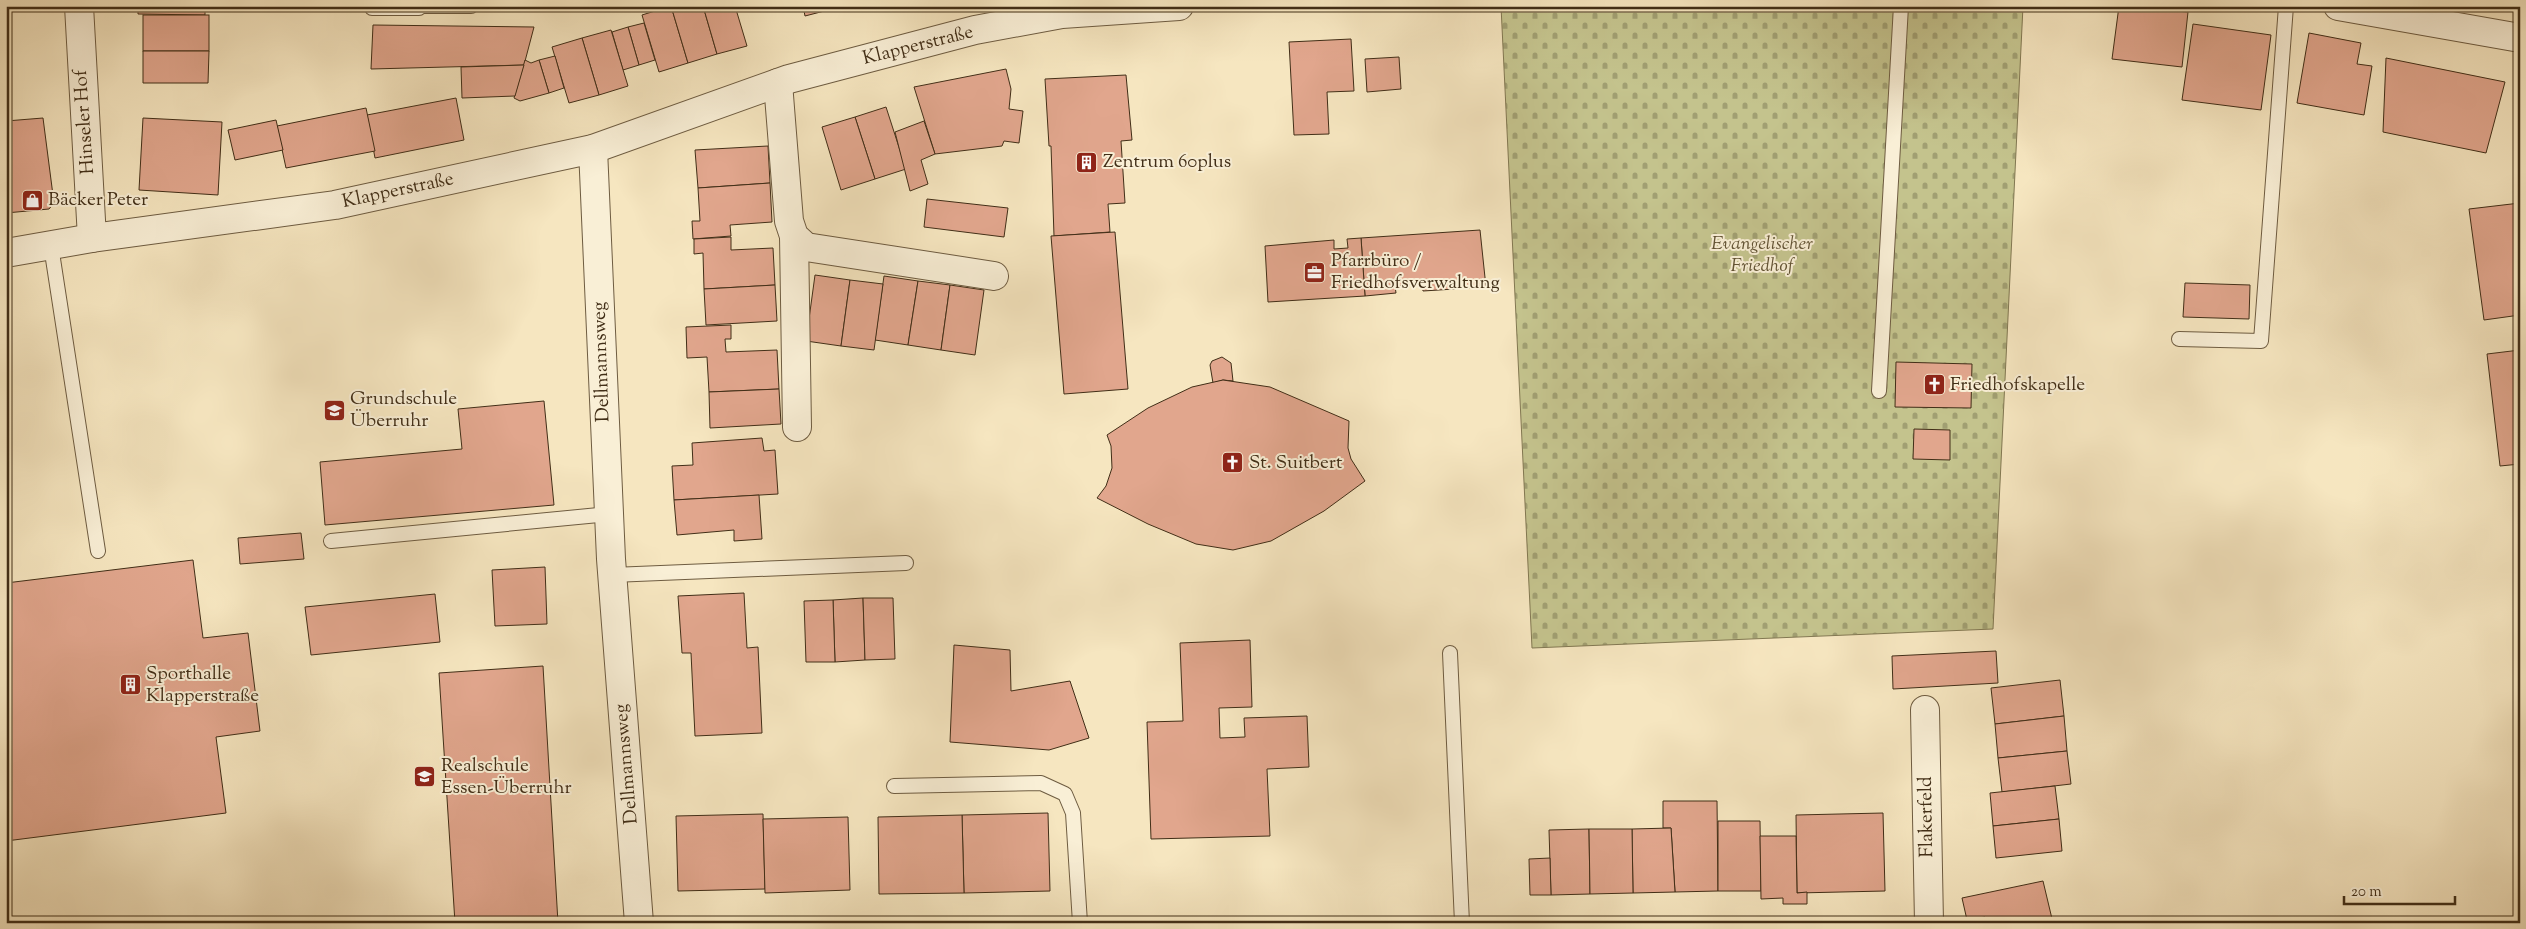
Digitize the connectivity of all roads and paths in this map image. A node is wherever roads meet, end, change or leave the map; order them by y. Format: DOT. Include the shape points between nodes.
graph roads {
  1 [pos="80,6"];
  2 [pos="471,6"];
  3 [pos="1179,6"];
  4 [pos="1901,6"];
  5 [pos="2286,6"];
  6 [pos="2338,6"];
  7 [pos="419,7"];
  8 [pos="372,8"];
  9 [pos="1061,10"];
  10 [pos="2520,38"];
  11 [pos="778,83"];
  12 [pos="593,149"];
  13 [pos="794,236"];
  14 [pos="92,238"];
  15 [pos="51,246"];
  16 [pos="6,253"];
  17 [pos="994,276"];
  18 [pos="2179,339"];
  19 [pos="1879,391"];
  20 [pos="797,427"];
  21 [pos="609,514"];
  22 [pos="331,541"];
  23 [pos="98,551"];
  24 [pos="906,563"];
  25 [pos="612,575"];
  26 [pos="1450,653"];
  27 [pos="1925,710"];
  28 [pos="894,786"];
  29 [pos="639,923"];
  30 [pos="1080,923"];
  31 [pos="1462,923"];
  32 [pos="1929,923"];
  1 -- 14 [label="street, Hinseler Hof"];
  2 -- 7 [label="lane"];
  3 -- 9 [label="street, Klapperstraße"];
  4 -- 19 [label="lane"];
  5 -- 18 [label="lane" via="2261,341"];
  6 -- 10 [label="street"];
  7 -- 8 [label="lane"];
  9 -- 11 [label="street, Klapperstraße"];
  11 -- 12 [label="street, Klapperstraße"];
  11 -- 13 [label="street" via="789,221"];
  12 -- 14 [label="street, Klapperstraße" via="335,205"];
  12 -- 21 [label="street, Dellmannsweg"];
  13 -- 17 [label="street" via="806,247"];
  13 -- 20 [label="street"];
  14 -- 15 [label="street, Klapperstraße"];
  15 -- 16 [label="street, Klapperstraße"];
  15 -- 23 [label="lane"];
  21 -- 22 [label="lane"];
  21 -- 25 [label="street, Dellmannsweg"];
  24 -- 25 [label="lane"];
  25 -- 29 [label="street, Dellmannsweg"];
  26 -- 31 [label="lane"];
  27 -- 32 [label="street, Flakerfeld"];
  28 -- 30 [label="lane" via="1040,783 1065,794 1073,813"];
}
